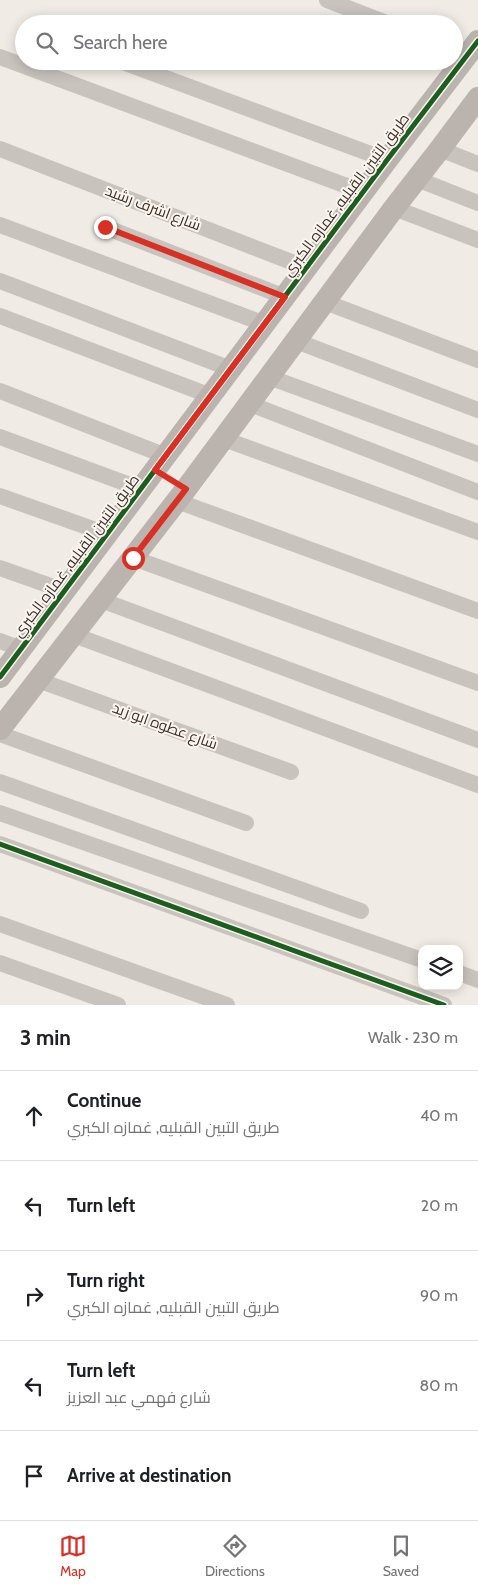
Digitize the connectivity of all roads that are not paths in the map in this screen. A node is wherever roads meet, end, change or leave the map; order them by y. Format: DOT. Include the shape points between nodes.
graph roads {
  1 [pos="327,0"];
  2 [pos="366,15"];
  3 [pos="0,57"];
  4 [pos="15,63"];
  5 [pos="35,70"];
  6 [pos="144,70"];
  7 [pos="456,70"];
  8 [pos="478,98"];
  9 [pos="0,149"];
  10 [pos="440,149"];
  11 [pos="387,160"];
  12 [pos="478,164"];
  13 [pos="417,180"];
  14 [pos="363,192"];
  15 [pos="478,203"];
  16 [pos="394,208"];
  17 [pos="0,225"];
  18 [pos="105,227"];
  19 [pos="478,240"];
  20 [pos="307,268"];
  21 [pos="0,281"];
  22 [pos="285,297"];
  23 [pos="325,302"];
  24 [pos="0,316"];
  25 [pos="265,324"];
  26 [pos="296,341"];
  27 [pos="478,360"];
  28 [pos="231,368"];
  29 [pos="269,377"];
  30 [pos="0,391"];
  31 [pos="211,396"];
  32 [pos="250,404"];
  33 [pos="478,410"];
  34 [pos="192,421"];
  35 [pos="0,437"];
  36 [pos="224,439"];
  37 [pos="478,454"];
  38 [pos="160,463"];
  39 [pos="141,489"];
  40 [pos="478,492"];
  41 [pos="182,495"];
  42 [pos="0,496"];
  43 [pos="478,532"];
  44 [pos="107,534"];
  45 [pos="133,558"];
  46 [pos="0,568"];
  47 [pos="65,591"];
  48 [pos="100,600"];
  49 [pos="478,611"];
  50 [pos="74,635"];
  51 [pos="0,641"];
  52 [pos="21,649"];
  53 [pos="0,676"];
  54 [pos="38,680"];
  55 [pos="478,683"];
  56 [pos="0,730"];
  57 [pos="0,734"];
  58 [pos="478,740"];
  59 [pos="291,772"];
  60 [pos="0,782"];
  61 [pos="478,785"];
  62 [pos="0,814"];
  63 [pos="246,823"];
  64 [pos="0,844"];
  65 [pos="361,912"];
  66 [pos="0,924"];
  67 [pos="418,959"];
  68 [pos="0,963"];
  69 [pos="463,974"];
  70 [pos="478,980"];
  71 [pos="118,1005"];
  72 [pos="226,1005"];
  73 [pos="444,1005"];
  1 -- 2 [label="street"];
  3 -- 4 [label="street"];
  5 -- 14 [label="street"];
  6 -- 11 [label="street"];
  7 -- 11 [label="street, طريق التبين القبليه, غمازه الكبري"];
  8 -- 10 [label="street"];
  9 -- 20 [label="street, شارع اشرف رشيد"];
  10 -- 12 [label="street"];
  10 -- 13 [label="street"];
  11 -- 14 [label="street, طريق التبين القبليه, غمازه الكبري"];
  13 -- 15 [label="street"];
  13 -- 16 [label="street"];
  14 -- 20 [label="street, طريق التبين القبليه, غمازه الكبري"];
  16 -- 19 [label="street"];
  16 -- 23 [label="street"];
  17 -- 25 [label="street"];
  18 -- 22 [label="street"];
  20 -- 22 [label="street, طريق التبين القبليه, غمازه الكبري"];
  21 -- 28 [label="street"];
  22 -- 25 [label="street, طريق التبين القبليه, غمازه الكبري"];
  23 -- 26 [label="street"];
  23 -- 27 [label="street"];
  24 -- 31 [label="street"];
  25 -- 28 [label="street, طريق التبين القبليه, غمازه الكبري"];
  26 -- 29 [label="street"];
  26 -- 33 [label="street"];
  28 -- 31 [label="street, طريق التبين القبليه, غمازه الكبري"];
  29 -- 32 [label="street"];
  29 -- 37 [label="street"];
  30 -- 38 [label="street"];
  31 -- 34 [label="street, طريق التبين القبليه, غمازه الكبري"];
  32 -- 36 [label="street"];
  32 -- 40 [label="street"];
  34 -- 36 [label="street"];
  34 -- 38 [label="street, طريق التبين القبليه, غمازه الكبري"];
  35 -- 39 [label="street"];
  36 -- 41 [label="street"];
  36 -- 43 [label="street"];
  38 -- 39 [label="street, طريق التبين القبليه, غمازه الكبري"];
  38 -- 41 [label="street"];
  39 -- 44 [label="street, طريق التبين القبليه, غمازه الكبري"];
  41 -- 45 [label="street"];
  41 -- 49 [label="street"];
  42 -- 44 [label="street"];
  44 -- 47 [label="street, طريق التبين القبليه, غمازه الكبري"];
  45 -- 48 [label="street"];
  45 -- 55 [label="street"];
  46 -- 47 [label="street"];
  47 -- 52 [label="street, طريق التبين القبليه, غمازه الكبري"];
  48 -- 50 [label="street"];
  48 -- 58 [label="street"];
  50 -- 54 [label="street"];
  50 -- 61 [label="street"];
  51 -- 52 [label="street"];
  52 -- 53 [label="street, طريق التبين القبليه, غمازه الكبري"];
  54 -- 56 [label="street"];
  54 -- 59 [label="street, شارع عطوه ابو زيد"];
  57 -- 63 [label="street"];
  60 -- 65 [label="street"];
  62 -- 67 [label="street"];
  64 -- 73 [label="street"];
  66 -- 72 [label="street"];
  68 -- 71 [label="street"];
  69 -- 70 [label="street"];
}
